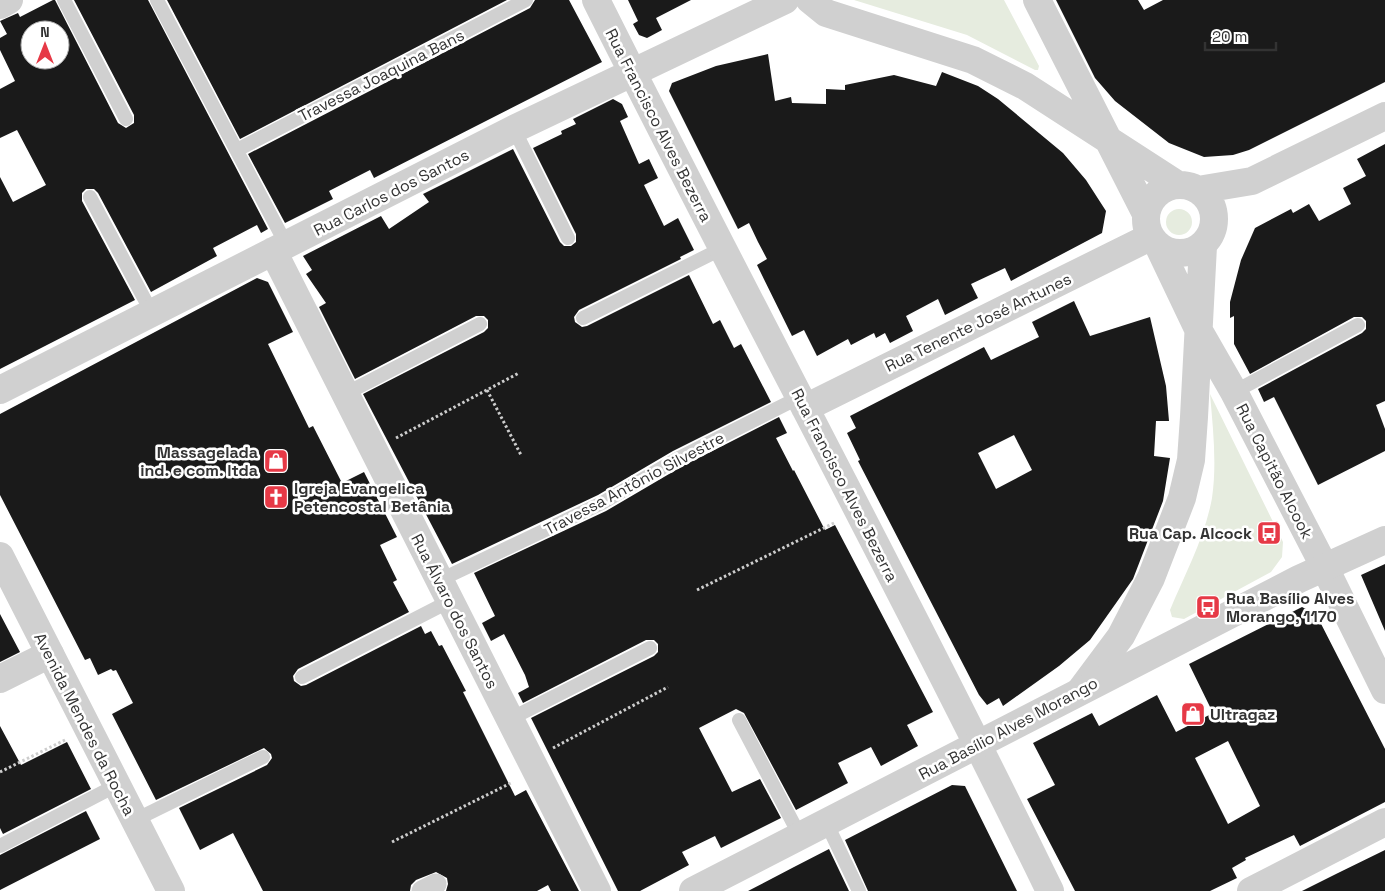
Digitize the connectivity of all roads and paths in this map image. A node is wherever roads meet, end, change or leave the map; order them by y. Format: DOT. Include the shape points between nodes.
graph roads {
  1 [pos="9,0"];
  2 [pos="64,0"];
  3 [pos="157,0"];
  4 [pos="526,0"];
  5 [pos="596,0"];
  6 [pos="785,0"];
  7 [pos="810,0"];
  8 [pos="1037,0"];
  9 [pos="0,5"];
  10 [pos="632,72"];
  11 [pos="1385,116"];
  12 [pos="126,119"];
  13 [pos="514,129"];
  14 [pos="1105,135"];
  15 [pos="237,150"];
  16 [pos="1252,181"];
  17 [pos="1188,187"];
  18 [pos="90,197"];
  19 [pos="1152,232"];
  20 [pos="1209,235"];
  21 [pos="568,238"];
  22 [pos="280,248"];
  23 [pos="721,248"];
  24 [pos="152,313"];
  25 [pos="583,318"];
  26 [pos="480,324"];
  27 [pos="1358,325"];
  28 [pos="1199,331"];
  29 [pos="519,373"];
  30 [pos="0,390"];
  31 [pos="487,390"];
  32 [pos="1234,392"];
  33 [pos="345,394"];
  34 [pos="802,402"];
  35 [pos="374,450"];
  36 [pos="521,455"];
  37 [pos="859,511"];
  38 [pos="1385,540"];
  39 [pos="0,556"];
  40 [pos="1324,566"];
  41 [pos="696,590"];
  42 [pos="445,591"];
  43 [pos="650,648"];
  44 [pos="50,654"];
  45 [pos="302,677"];
  46 [pos="0,679"];
  47 [pos="668,687"];
  48 [pos="1080,690"];
  49 [pos="1385,690"];
  50 [pos="510,719"];
  51 [pos="739,720"];
  52 [pos="88,728"];
  53 [pos="979,745"];
  54 [pos="264,757"];
  55 [pos="534,766"];
  56 [pos="0,772"];
  57 [pos="117,785"];
  58 [pos="135,820"];
  59 [pos="826,822"];
  60 [pos="1385,822"];
  61 [pos="800,836"];
  62 [pos="392,842"];
  63 [pos="0,846"];
  64 [pos="171,891"];
  65 [pos="597,891"];
  66 [pos="693,891"];
  67 [pos="859,891"];
  68 [pos="1050,891"];
  69 [pos="1251,891"];
  1 -- 9 [label="street"];
  2 -- 12 [label="lane"];
  3 -- 15 [label="lane"];
  4 -- 15 [label="lane, Travessa Joaquina Bans"];
  5 -- 10 [label="street, Rua Francisco Alves Bezerra"];
  6 -- 10 [label="street, Rua Carlos dos Santos"];
  7 -- 14 [label="street" via="826,13 973,60 1025,86"];
  8 -- 14 [label="street"];
  10 -- 13 [label="street, Rua Carlos dos Santos"];
  10 -- 23 [label="street, Rua Francisco Alves Bezerra"];
  11 -- 16 [label="street"];
  13 -- 21 [label="lane"];
  13 -- 22 [label="street, Rua Carlos dos Santos"];
  14 -- 17 [label="street"];
  14 -- 19 [label="street, Rua Capitão Alcook"];
  15 -- 22 [label="lane"];
  16 -- 17 [label="street"];
  16 -- 20 [label="street"];
  17 -- 19 [label="street" via="1167,187 1157,193 1150,203"];
  17 -- 20 [label="street" via="1212,205"];
  18 -- 24 [label="lane"];
  19 -- 20 [label="street" via="1167,251 1183,254"];
  19 -- 28 [label="street, Rua Capitão Alcook"];
  19 -- 34 [label="street, Rua Tenente José Antunes"];
  20 -- 28 [label="street"];
  22 -- 24 [label="street, Rua Carlos dos Santos"];
  22 -- 33 [label="street, Rua Álvaro dos Santos"];
  23 -- 25 [label="lane"];
  23 -- 34 [label="street, Rua Francisco Alves Bezerra"];
  24 -- 30 [label="street, Rua Carlos dos Santos"];
  26 -- 33 [label="lane"];
  27 -- 32 [label="lane"];
  28 -- 32 [label="street, Rua Capitão Alcook"];
  28 -- 48 [label="street" via="1191,460 1177,514 1151,578 1121,636"];
  29 -- 31 [label="path"];
  31 -- 35 [label="path"];
  31 -- 36 [label="path"];
  32 -- 40 [label="street, Rua Capitão Alcook"];
  33 -- 35 [label="street, Rua Álvaro dos Santos"];
  34 -- 37 [label="street, Rua Francisco Alves Bezerra"];
  34 -- 42 [label="lane, Travessa Antônio Silvestre" via="678,459"];
  35 -- 42 [label="street, Rua Álvaro dos Santos"];
  37 -- 41 [label="path"];
  37 -- 53 [label="street, Rua Francisco Alves Bezerra"];
  38 -- 40 [label="street, Rua Basílio Alves Morango"];
  39 -- 44 [label="street, Avenida Mendes da Rocha"];
  40 -- 48 [label="street, Rua Basílio Alves Morango"];
  40 -- 49 [label="street, Rua Capitão Alcook"];
  42 -- 45 [label="lane, Travessa Antônio Silvestre"];
  42 -- 50 [label="street, Rua Álvaro dos Santos"];
  43 -- 50 [label="lane"];
  44 -- 46 [label="street"];
  44 -- 52 [label="street, Avenida Mendes da Rocha"];
  47 -- 55 [label="path"];
  48 -- 53 [label="street, Rua Basílio Alves Morango"];
  50 -- 55 [label="street, Rua Álvaro dos Santos"];
  51 -- 61 [label="lane"];
  52 -- 56 [label="path"];
  52 -- 57 [label="street, Avenida Mendes da Rocha"];
  53 -- 59 [label="street, Rua Basílio Alves Morango"];
  53 -- 68 [label="street, Rua Francisco Alves Bezerra"];
  54 -- 58 [label="lane"];
  55 -- 62 [label="path"];
  55 -- 65 [label="street, Rua Álvaro dos Santos"];
  57 -- 58 [label="street, Avenida Mendes da Rocha"];
  57 -- 63 [label="lane"];
  58 -- 64 [label="street, Avenida Mendes da Rocha"];
  59 -- 61 [label="street, Rua Basílio Alves Morango"];
  59 -- 67 [label="lane"];
  60 -- 69 [label="street"];
  61 -- 66 [label="street, Rua Basílio Alves Morango"];
}
